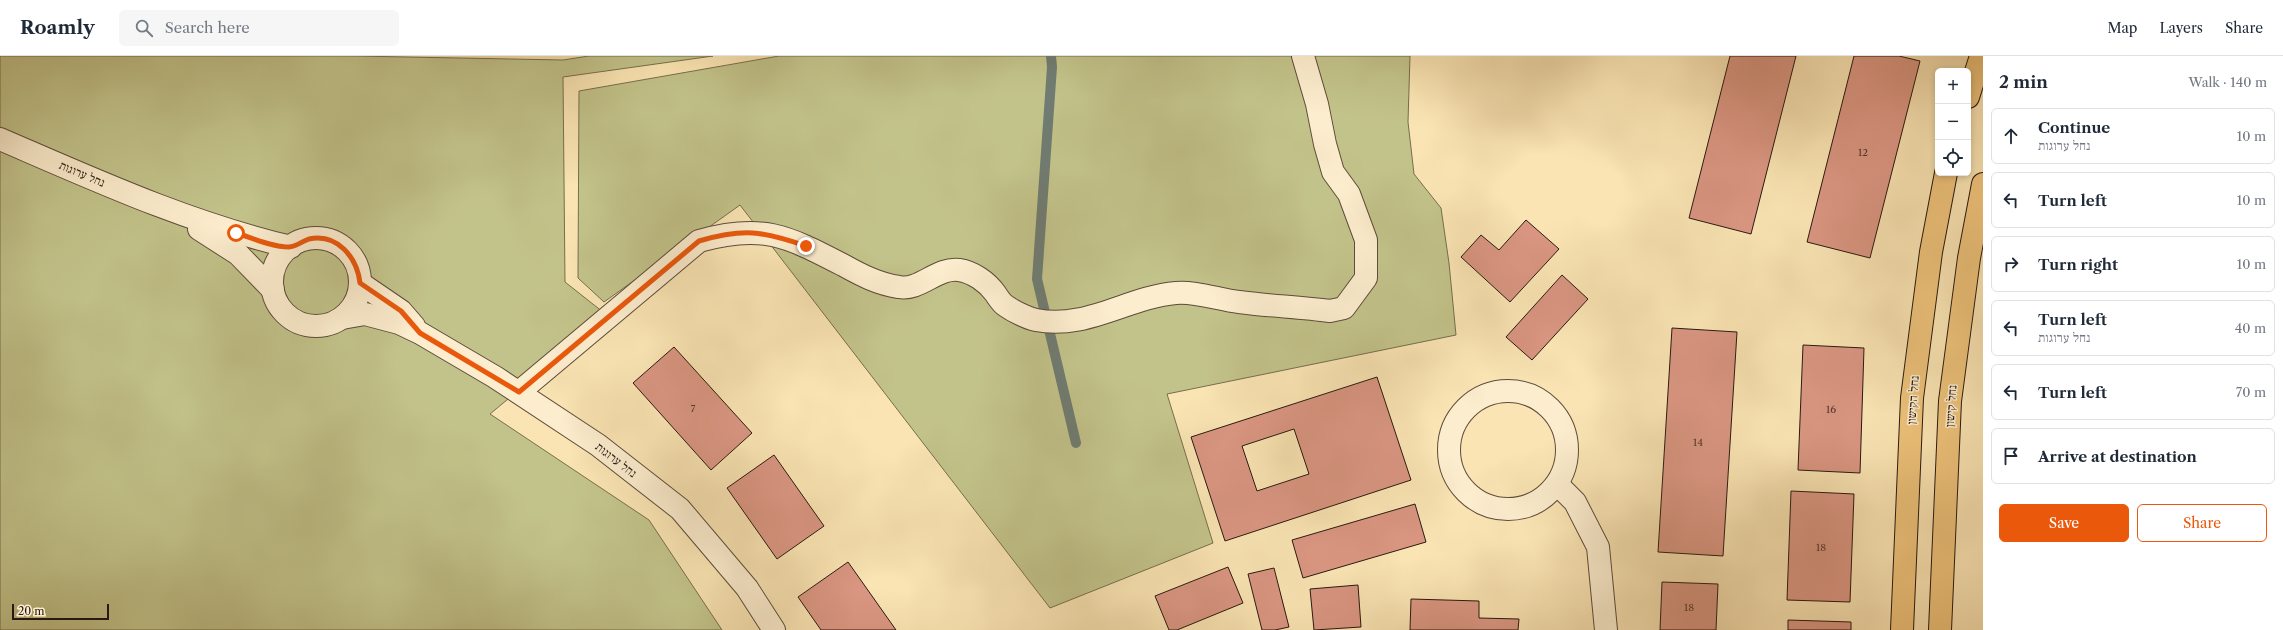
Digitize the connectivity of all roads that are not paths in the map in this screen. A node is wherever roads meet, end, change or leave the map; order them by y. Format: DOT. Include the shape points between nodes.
graph roads {
  1 [pos="1303,56"];
  2 [pos="1981,56"];
  3 [pos="1971,88"];
  4 [pos="0,139"];
  5 [pos="1945,176"];
  6 [pos="1983,184"];
  7 [pos="164,209"];
  8 [pos="291,247"];
  9 [pos="360,283"];
  10 [pos="273,290"];
  11 [pos="342,318"];
  12 [pos="420,333"];
  13 [pos="519,392"];
  14 [pos="1557,484"];
  15 [pos="774,630"];
  16 [pos="1606,630"];
  17 [pos="1902,630"];
  18 [pos="1940,630"];
  1 -- 13 [label="street" via="1333,172 1348,194 1366,240 1366,278 1344,308 1330,311 1240,302 1178,292 1148,297 1096,316 1063,322 1035,320 1004,305 990,286 979,277 958,270 934,276 915,286 901,288 876,282 806,246 776,236 755,232 727,233 699,241"];
  2 -- 3 [label="main road"];
  4 -- 7 [label="street, נחל ערוגות"];
  5 -- 17 [label="main road, נחל הקישון" via="1931,252 1912,398"];
  6 -- 18 [label="main road, נחל קישון" via="1969,258 1950,401"];
  7 -- 8 [label="street, נחל ערוגות" via="236,233"];
  7 -- 10 [label="street, נחל ערוגות" via="238,254"];
  8 -- 9 [label="street" via="310,239 324,239 337,244 348,252 355,262"];
  8 -- 10 [label="street" via="277,262 273,275"];
  9 -- 11 [label="street" via="355,302"];
  9 -- 12 [label="street, נחל ערוגות" via="401,311"];
  10 -- 11 [label="street" via="277,302 286,313 303,324 324,326"];
  11 -- 12 [label="street, נחל ערוגות" via="365,314"];
  12 -- 13 [label="street, נחל ערוגות"];
  13 -- 15 [label="street, נחל ערוגות" via="598,445 680,509 747,588"];
  14 -- 14 [label="street" via="1565,464 1566,437 1560,422 1550,409 1537,399 1518,392 1498,392 1479,399 1463,412 1450,435 1450,462 1461,487 1483,504 1510,510 1536,502"];
  14 -- 16 [label="street" via="1575,502 1598,547"];
}
